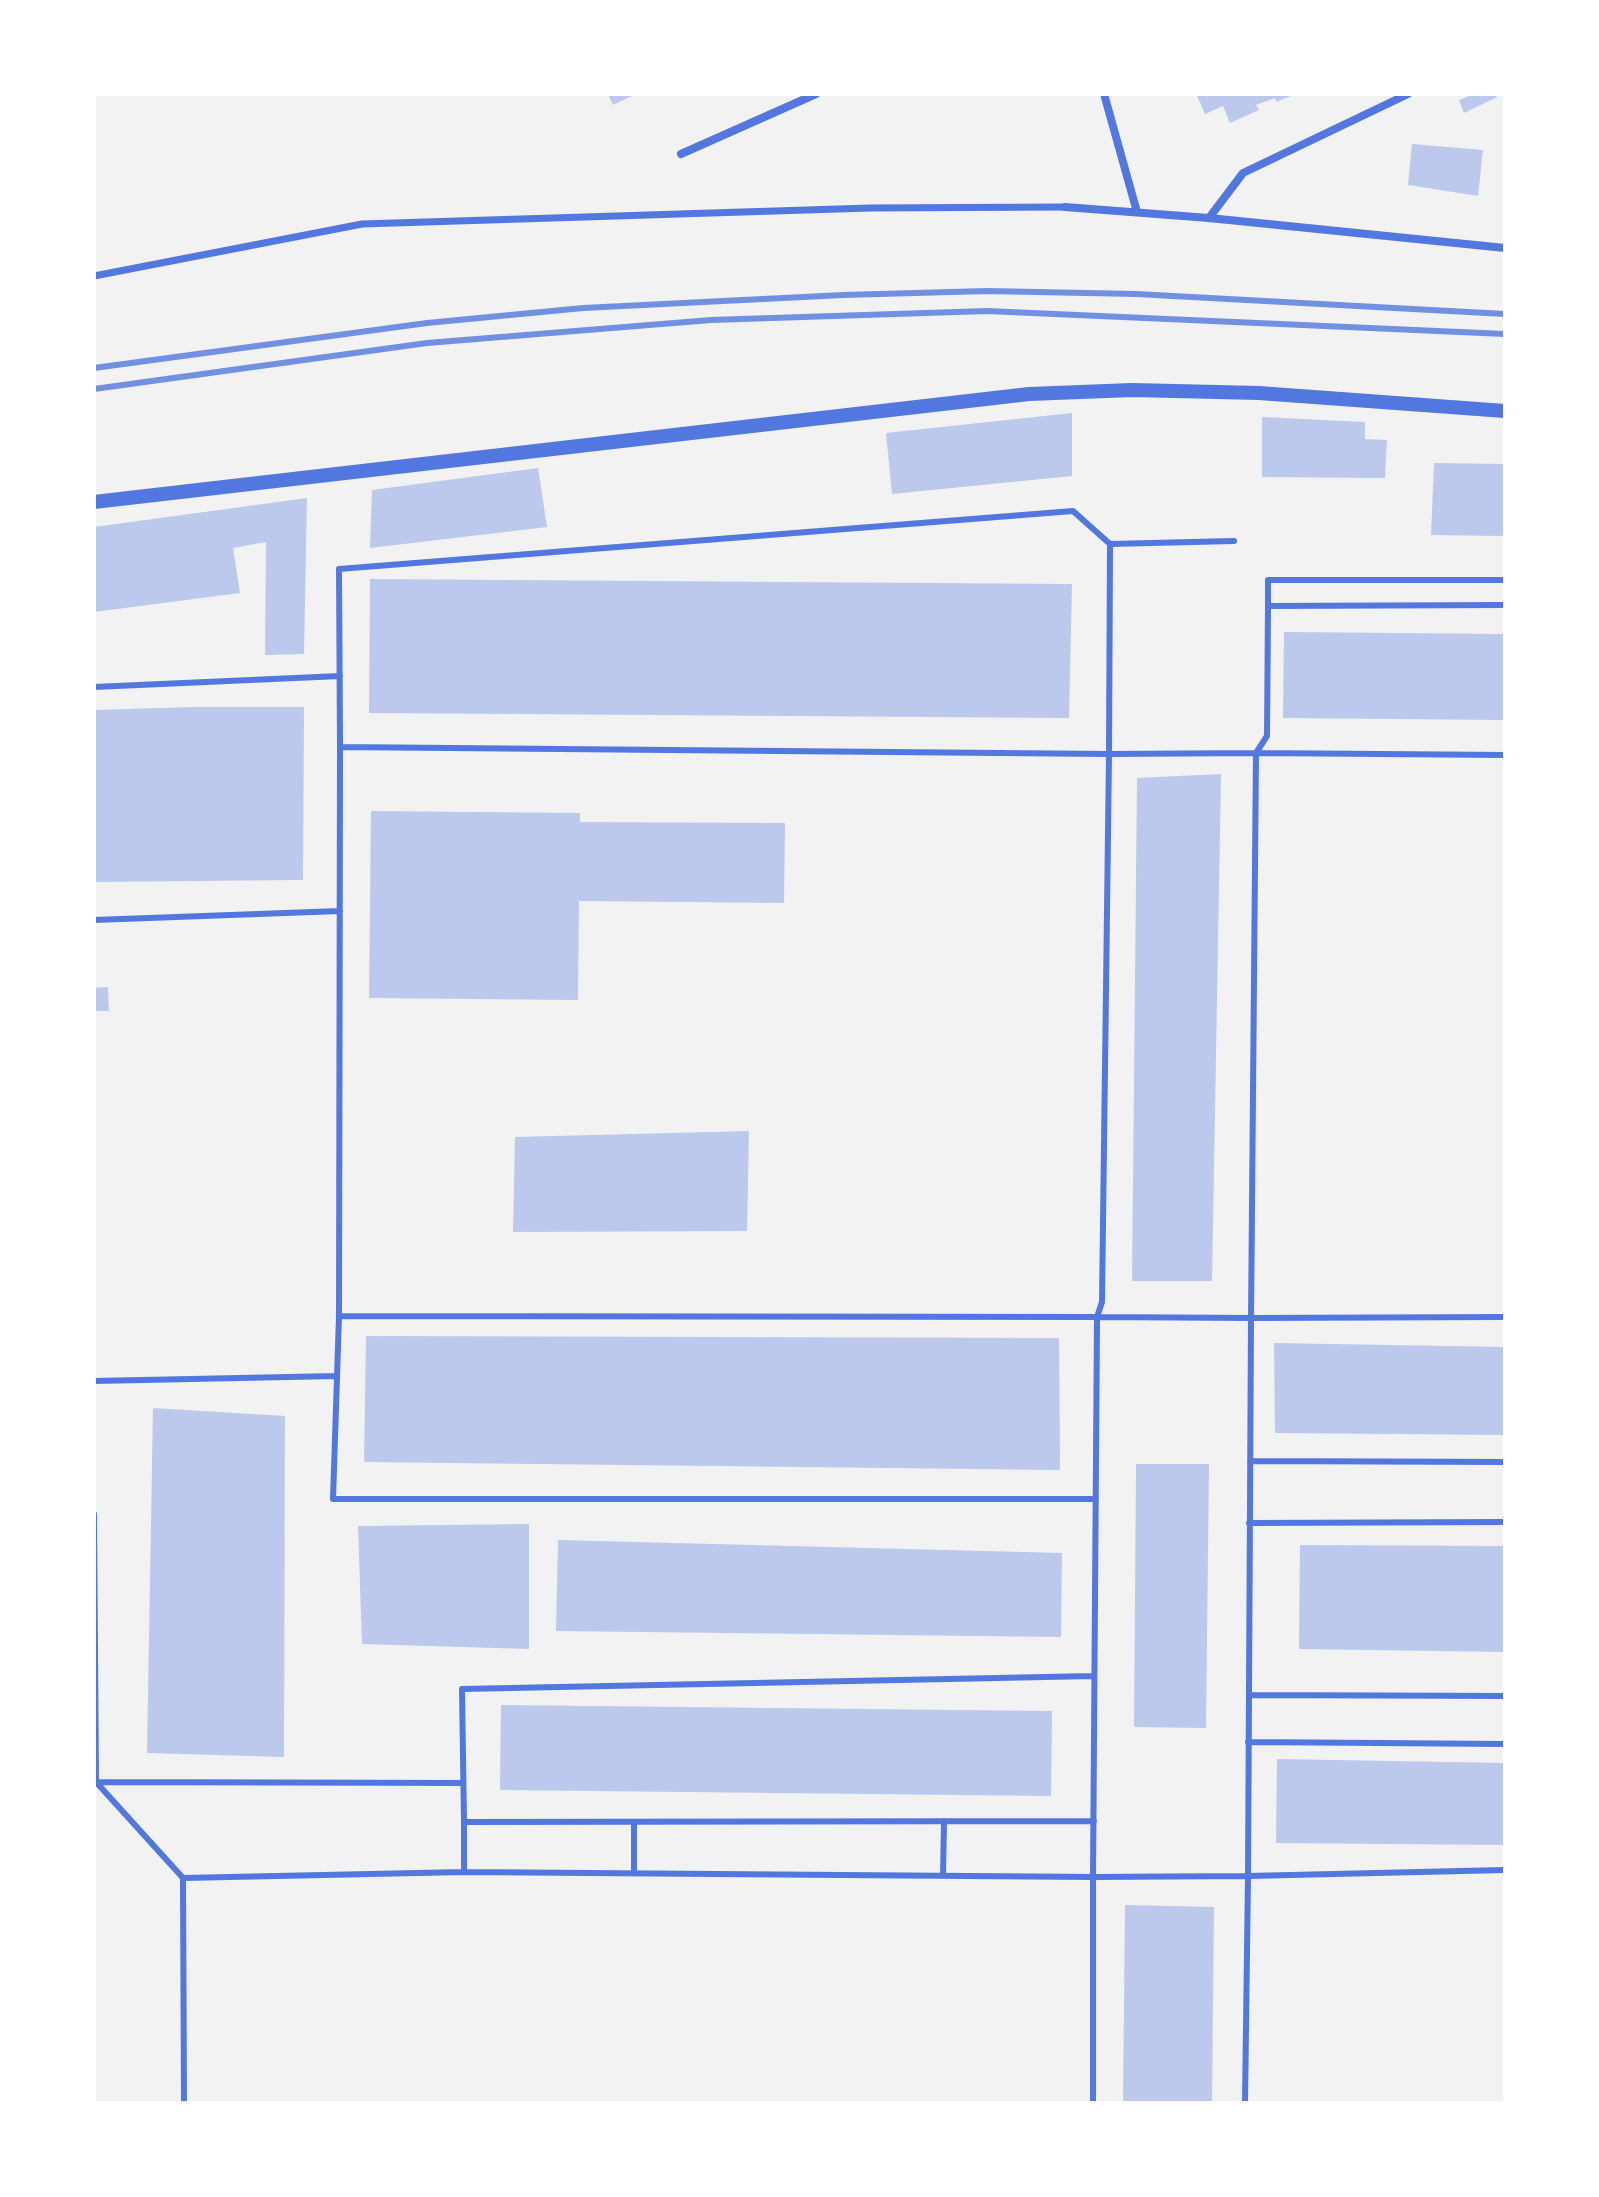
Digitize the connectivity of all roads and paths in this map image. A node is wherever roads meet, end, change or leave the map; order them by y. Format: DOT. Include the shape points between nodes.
graph roads {
  1 [pos="816,94"];
  2 [pos="1104,94"];
  3 [pos="1408,94"];
  4 [pos="681,154"];
  5 [pos="1065,207"];
  6 [pos="1137,212"];
  7 [pos="1209,218"];
  8 [pos="1505,248"];
  9 [pos="94,276"];
  10 [pos="1505,411"];
  11 [pos="94,502"];
  12 [pos="1234,541"];
  13 [pos="1110,544"];
  14 [pos="1505,580"];
  15 [pos="1505,605"];
  16 [pos="1268,606"];
  17 [pos="340,676"];
  18 [pos="94,687"];
  19 [pos="340,747"];
  20 [pos="1256,753"];
  21 [pos="1109,754"];
  22 [pos="1505,755"];
  23 [pos="340,911"];
  24 [pos="94,920"];
  25 [pos="339,1316"];
  26 [pos="1097,1317"];
  27 [pos="1505,1317"];
  28 [pos="1251,1318"];
  29 [pos="337,1376"];
  30 [pos="94,1381"];
  31 [pos="1250,1461"];
  32 [pos="1505,1462"];
  33 [pos="1096,1499"];
  34 [pos="94,1514"];
  35 [pos="1505,1522"];
  36 [pos="1249,1523"];
  37 [pos="1094,1676"];
  38 [pos="1249,1695"];
  39 [pos="1505,1696"];
  40 [pos="1248,1742"];
  41 [pos="1505,1744"];
  42 [pos="96,1782"];
  43 [pos="463,1783"];
  44 [pos="944,1821"];
  45 [pos="1094,1821"];
  46 [pos="464,1822"];
  47 [pos="634,1822"];
  48 [pos="1505,1870"];
  49 [pos="464,1872"];
  50 [pos="634,1873"];
  51 [pos="943,1876"];
  52 [pos="1248,1876"];
  53 [pos="1093,1877"];
  54 [pos="183,1878"];
  55 [pos="184,2103"];
  56 [pos="1093,2103"];
  57 [pos="1245,2103"];
  1 -- 4 [label="street"];
  2 -- 6 [label="street"];
  3 -- 7 [label="street" via="1243,173"];
  5 -- 6 [label="street"];
  5 -- 9 [label="street" via="362,224"];
  6 -- 7 [label="street"];
  7 -- 8 [label="street"];
  10 -- 11 [label="street" via="1259,393 1029,394"];
  12 -- 13 [label="lane"];
  13 -- 17 [label="lane" via="1073,511 339,569"];
  13 -- 21 [label="lane"];
  14 -- 16 [label="lane" via="1268,580"];
  15 -- 16 [label="lane"];
  16 -- 20 [label="lane" via="1267,736"];
  17 -- 18 [label="lane"];
  17 -- 19 [label="lane"];
  19 -- 21 [label="lane"];
  19 -- 23 [label="lane"];
  20 -- 21 [label="lane"];
  20 -- 22 [label="lane"];
  20 -- 28 [label="lane"];
  21 -- 26 [label="lane" via="1102,1302"];
  23 -- 24 [label="lane"];
  23 -- 25 [label="lane"];
  25 -- 26 [label="lane"];
  25 -- 29 [label="lane"];
  26 -- 28 [label="lane"];
  26 -- 33 [label="lane"];
  27 -- 28 [label="lane"];
  28 -- 31 [label="lane"];
  29 -- 30 [label="lane"];
  29 -- 33 [label="lane" via="333,1499"];
  31 -- 32 [label="lane"];
  31 -- 36 [label="lane"];
  33 -- 37 [label="lane"];
  34 -- 42 [label="lane"];
  35 -- 36 [label="lane"];
  36 -- 38 [label="lane"];
  37 -- 43 [label="lane" via="462,1689"];
  37 -- 45 [label="lane"];
  38 -- 39 [label="lane"];
  38 -- 40 [label="lane"];
  40 -- 41 [label="lane"];
  40 -- 52 [label="lane"];
  42 -- 43 [label="lane"];
  42 -- 54 [label="lane"];
  43 -- 46 [label="lane"];
  44 -- 45 [label="lane"];
  44 -- 47 [label="lane"];
  44 -- 51 [label="lane"];
  45 -- 53 [label="lane"];
  46 -- 47 [label="lane"];
  46 -- 49 [label="lane"];
  47 -- 50 [label="lane"];
  48 -- 52 [label="lane"];
  49 -- 50 [label="lane"];
  49 -- 54 [label="lane"];
  50 -- 51 [label="lane"];
  51 -- 53 [label="lane"];
  52 -- 53 [label="lane"];
  52 -- 57 [label="lane"];
  53 -- 56 [label="lane"];
  54 -- 55 [label="lane"];
}
